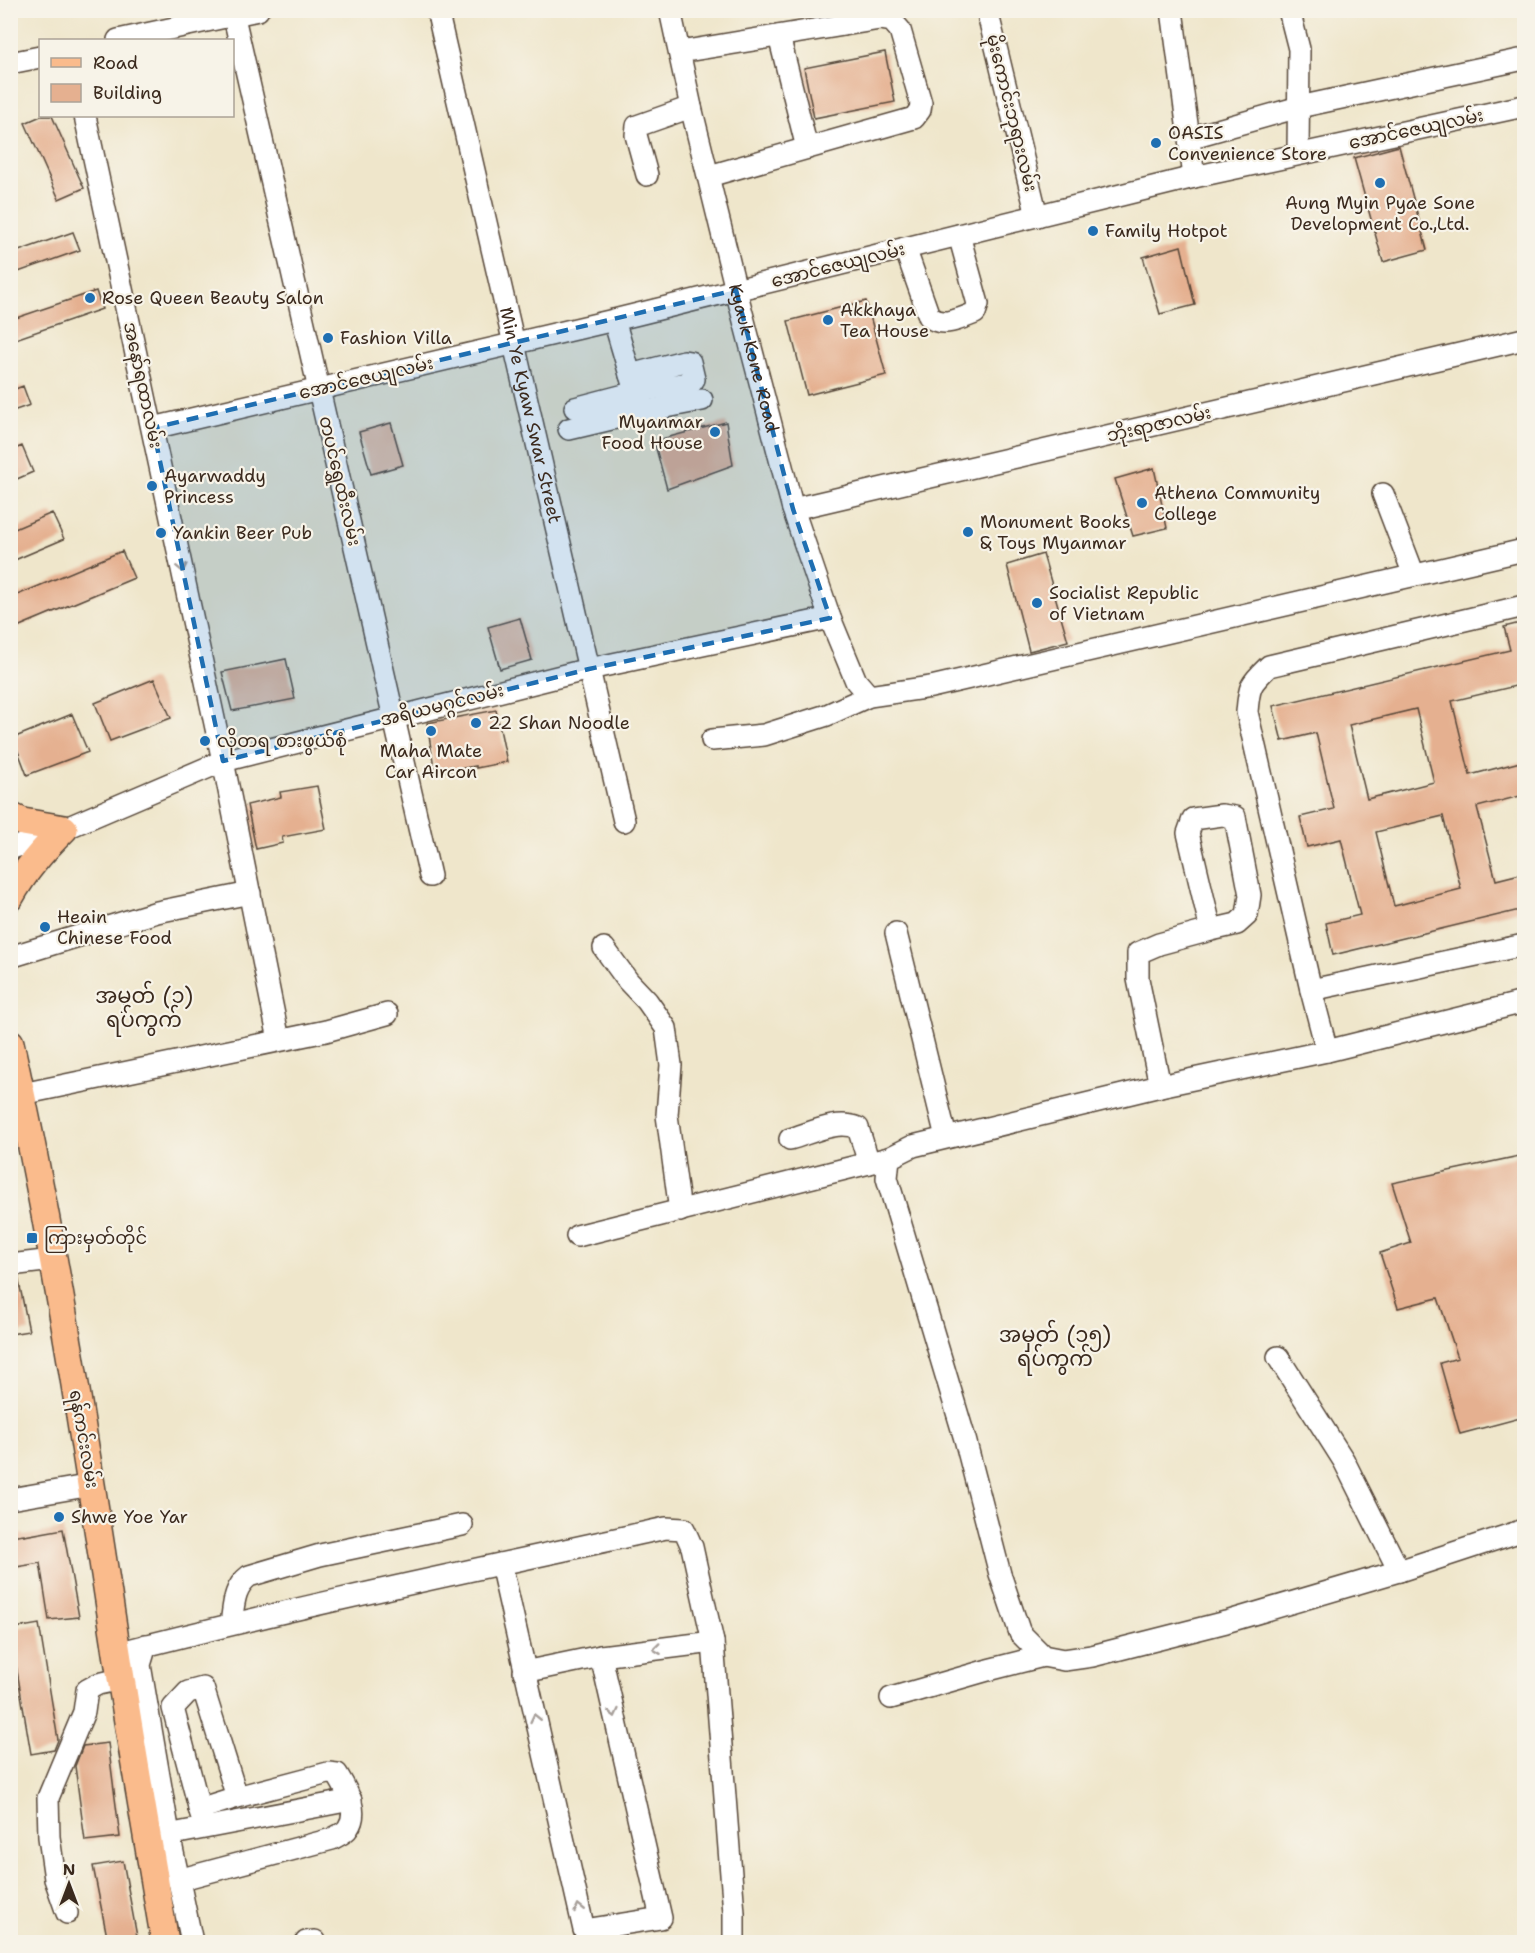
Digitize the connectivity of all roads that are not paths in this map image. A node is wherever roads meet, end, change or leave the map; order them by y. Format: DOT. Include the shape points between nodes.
graph roads {
  1 [pos="258,10"];
  2 [pos="437,10"];
  3 [pos="670,10"];
  4 [pos="987,10"];
  5 [pos="1172,10"];
  6 [pos="1289,10"];
  7 [pos="234,17"];
  8 [pos="779,36"];
  9 [pos="123,39"];
  10 [pos="680,52"];
  11 [pos="39,57"];
  12 [pos="1524,59"];
  13 [pos="10,63"];
  14 [pos="1524,106"];
  15 [pos="691,107"];
  16 [pos="1299,107"];
  17 [pos="85,117"];
  18 [pos="1189,138"];
  19 [pos="807,148"];
  20 [pos="1298,154"];
  21 [pos="648,175"];
  22 [pos="709,176"];
  23 [pos="1194,177"];
  24 [pos="1037,216"];
  25 [pos="959,235"];
  26 [pos="905,249"];
  27 [pos="736,290"];
  28 [pos="614,320"];
  29 [pos="1524,339"];
  30 [pos="515,344"];
  31 [pos="318,389"];
  32 [pos="636,393"];
  33 [pos="702,400"];
  34 [pos="574,408"];
  35 [pos="153,428"];
  36 [pos="569,429"];
  37 [pos="1383,494"];
  38 [pos="794,509"];
  39 [pos="1524,550"];
  40 [pos="1414,575"];
  41 [pos="1524,606"];
  42 [pos="830,618"];
  43 [pos="589,669"];
  44 [pos="869,696"];
  45 [pos="395,716"];
  46 [pos="712,740"];
  47 [pos="223,761"];
  48 [pos="10,816"];
  49 [pos="624,821"];
  50 [pos="64,829"];
  51 [pos="10,849"];
  52 [pos="430,876"];
  53 [pos="250,893"];
  54 [pos="10,897"];
  55 [pos="1211,930"];
  56 [pos="896,933"];
  57 [pos="1524,945"];
  58 [pos="604,948"];
  59 [pos="10,957"];
  60 [pos="1311,990"];
  61 [pos="1524,1002"];
  62 [pos="387,1014"];
  63 [pos="279,1041"];
  64 [pos="10,1044"];
  65 [pos="1327,1051"];
  66 [pos="1160,1086"];
  67 [pos="22,1094"];
  68 [pos="946,1137"];
  69 [pos="790,1139"];
  70 [pos="879,1161"];
  71 [pos="680,1211"];
  72 [pos="577,1236"];
  73 [pos="53,1260"];
  74 [pos="10,1264"];
  75 [pos="1278,1357"];
  76 [pos="92,1485"];
  77 [pos="10,1499"];
  78 [pos="462,1525"];
  79 [pos="1524,1530"];
  80 [pos="501,1564"];
  81 [pos="1399,1571"];
  82 [pos="231,1624"];
  83 [pos="713,1642"];
  84 [pos="146,1645"];
  85 [pos="117,1653"];
  86 [pos="601,1656"];
  87 [pos="1043,1656"];
  88 [pos="524,1672"];
  89 [pos="121,1680"];
  90 [pos="891,1698"];
  91 [pos="237,1797"];
  92 [pos="351,1800"];
  93 [pos="201,1818"];
  94 [pos="158,1836"];
  95 [pos="178,1880"];
  96 [pos="68,1913"];
  97 [pos="165,1942"];
  98 [pos="192,1942"];
  99 [pos="734,1942"];
  1 -- 7 [label="street"];
  2 -- 30 [label="street, Min Ye Kyaw Swar Street"];
  3 -- 10 [label="street, Kyauk Kone Road"];
  4 -- 24 [label="street, မိုးကောင်းဘုရားလမ်း"];
  5 -- 18 [label="street"];
  6 -- 16 [label="street" via="1299,49"];
  7 -- 9 [label="street"];
  7 -- 31 [label="street, တပင်ရွှေထီးလမ်း"];
  8 -- 10 [label="street"];
  8 -- 19 [label="street"];
  8 -- 19 [label="street" via="880,19 892,21 900,30 921,103 914,118"];
  10 -- 15 [label="street, Kyauk Kone Road"];
  11 -- 13 [label="street"];
  12 -- 16 [label="street"];
  14 -- 20 [label="street, အောင်ဇေယျလမ်း"];
  15 -- 21 [label="street" via="637,126"];
  15 -- 22 [label="street, Kyauk Kone Road"];
  16 -- 18 [label="street"];
  16 -- 20 [label="street"];
  17 -- 35 [label="street, အနော်ရထာလမ်း"];
  18 -- 23 [label="street"];
  19 -- 22 [label="street"];
  20 -- 23 [label="street, အောင်ဇေယျလမ်း"];
  22 -- 27 [label="street, Kyauk Kone Road"];
  23 -- 24 [label="street, အောင်ဇေယျလမ်း"];
  24 -- 25 [label="street, အောင်ဇေယျလမ်း"];
  25 -- 26 [label="street, အောင်ဇေယျလမ်း"];
  25 -- 26 [label="street" via="978,304 975,313 947,322 933,321 929,316"];
  26 -- 27 [label="street, အောင်ဇေယျလမ်း"];
  27 -- 28 [label="street, အောင်ဇေယျလမ်း"];
  27 -- 38 [label="street, Kyauk Kone Road"];
  28 -- 30 [label="street, အောင်ဇေယျလမ်း"];
  28 -- 32 [label="street"];
  29 -- 38 [label="street, ဘိုးရာဇာလမ်း"];
  30 -- 31 [label="street, အောင်ဇေယျလမ်း"];
  30 -- 43 [label="street, Min Ye Kyaw Swar Street"];
  31 -- 35 [label="street, အောင်ဇေယျလမ်း"];
  31 -- 45 [label="street, တပင်ရွှေထီးလမ်း"];
  32 -- 33 [label="street"];
  32 -- 34 [label="street"];
  32 -- 36 [label="street"];
  35 -- 47 [label="street, အနော်ရထာလမ်း, one-way"];
  37 -- 40 [label="street"];
  38 -- 42 [label="street, Kyauk Kone Road"];
  39 -- 40 [label="street"];
  40 -- 44 [label="street" via="931,687"];
  41 -- 60 [label="street" via="1269,666 1253,681 1247,712"];
  42 -- 43 [label="street, အရိယမဂ္ဂင်လမ်း"];
  42 -- 44 [label="street, Kyauk Kone Road" via="856,681"];
  43 -- 45 [label="street, အရိယမဂ္ဂင်လမ်း"];
  43 -- 49 [label="street, Min Ye Kyaw Swar Street"];
  44 -- 46 [label="street" via="827,715 764,735"];
  45 -- 47 [label="street, အရိယမဂ္ဂင်လမ်း"];
  45 -- 52 [label="street, တပင်ရွှေထီးလမ်း"];
  47 -- 50 [label="street, အရိယမဂ္ဂင်လမ်း"];
  47 -- 53 [label="street, အနော်ရထာလမ်း"];
  48 -- 50 [label="main road"];
  50 -- 51 [label="street, အရိယမဂ္ဂင်လမ်း"];
  50 -- 54 [label="main road" via="21,876"];
  53 -- 59 [label="street" via="157,912"];
  53 -- 63 [label="street, အနော်ရထာလမ်း"];
  55 -- 55 [label="street" via="1237,924 1247,915 1250,895 1235,818 1222,814 1193,819 1188,833"];
  55 -- 66 [label="street" via="1138,952 1138,979"];
  56 -- 68 [label="street"];
  57 -- 60 [label="street"];
  58 -- 71 [label="street" via="666,1028 671,1065 667,1114"];
  60 -- 65 [label="street"];
  61 -- 65 [label="street"];
  62 -- 63 [label="street"];
  63 -- 67 [label="street"];
  64 -- 67 [label="main road, ရန်ကင်းလမ်း"];
  65 -- 66 [label="street"];
  66 -- 68 [label="street"];
  67 -- 73 [label="main road, ရန်ကင်းလမ်း"];
  68 -- 70 [label="street"];
  69 -- 70 [label="street" via="851,1125 858,1128"];
  70 -- 71 [label="street"];
  70 -- 87 [label="street" via="965,1439 1000,1574 1020,1633"];
  71 -- 72 [label="street"];
  73 -- 74 [label="street"];
  73 -- 76 [label="main road, ရန်ကင်းလမ်း"];
  75 -- 81 [label="street" via="1344,1461"];
  76 -- 77 [label="street"];
  76 -- 85 [label="main road, ရန်ကင်းလမ်း"];
  78 -- 82 [label="street" via="320,1555 249,1576 240,1582"];
  79 -- 81 [label="street"];
  80 -- 82 [label="street"];
  80 -- 83 [label="street" via="666,1528 684,1529 692,1547"];
  80 -- 88 [label="street"];
  81 -- 87 [label="street" via="1092,1656 1064,1660"];
  82 -- 84 [label="street"];
  83 -- 86 [label="street, one-way"];
  83 -- 99 [label="street"];
  84 -- 85 [label="street"];
  84 -- 94 [label="street" via="140,1665"];
  85 -- 89 [label="main road, ရန်ကင်းလမ်း"];
  86 -- 88 [label="street"];
  86 -- 88 [label="street, one-way" via="661,1918 584,1930"];
  87 -- 90 [label="street"];
  89 -- 94 [label="main road, ရန်ကင်းလမ်း"];
  89 -- 96 [label="street" via="87,1690 84,1712 48,1798 55,1879"];
  91 -- 92 [label="street" via="328,1773 338,1774"];
  91 -- 93 [label="street"];
  91 -- 93 [label="street" via="203,1688 188,1692 173,1708"];
  92 -- 93 [label="street"];
  92 -- 95 [label="street" via="353,1816 348,1829 332,1839"];
  93 -- 94 [label="street"];
  94 -- 95 [label="street"];
  94 -- 97 [label="main road, ရန်ကင်းလမ်း"];
  95 -- 98 [label="street"];
}
